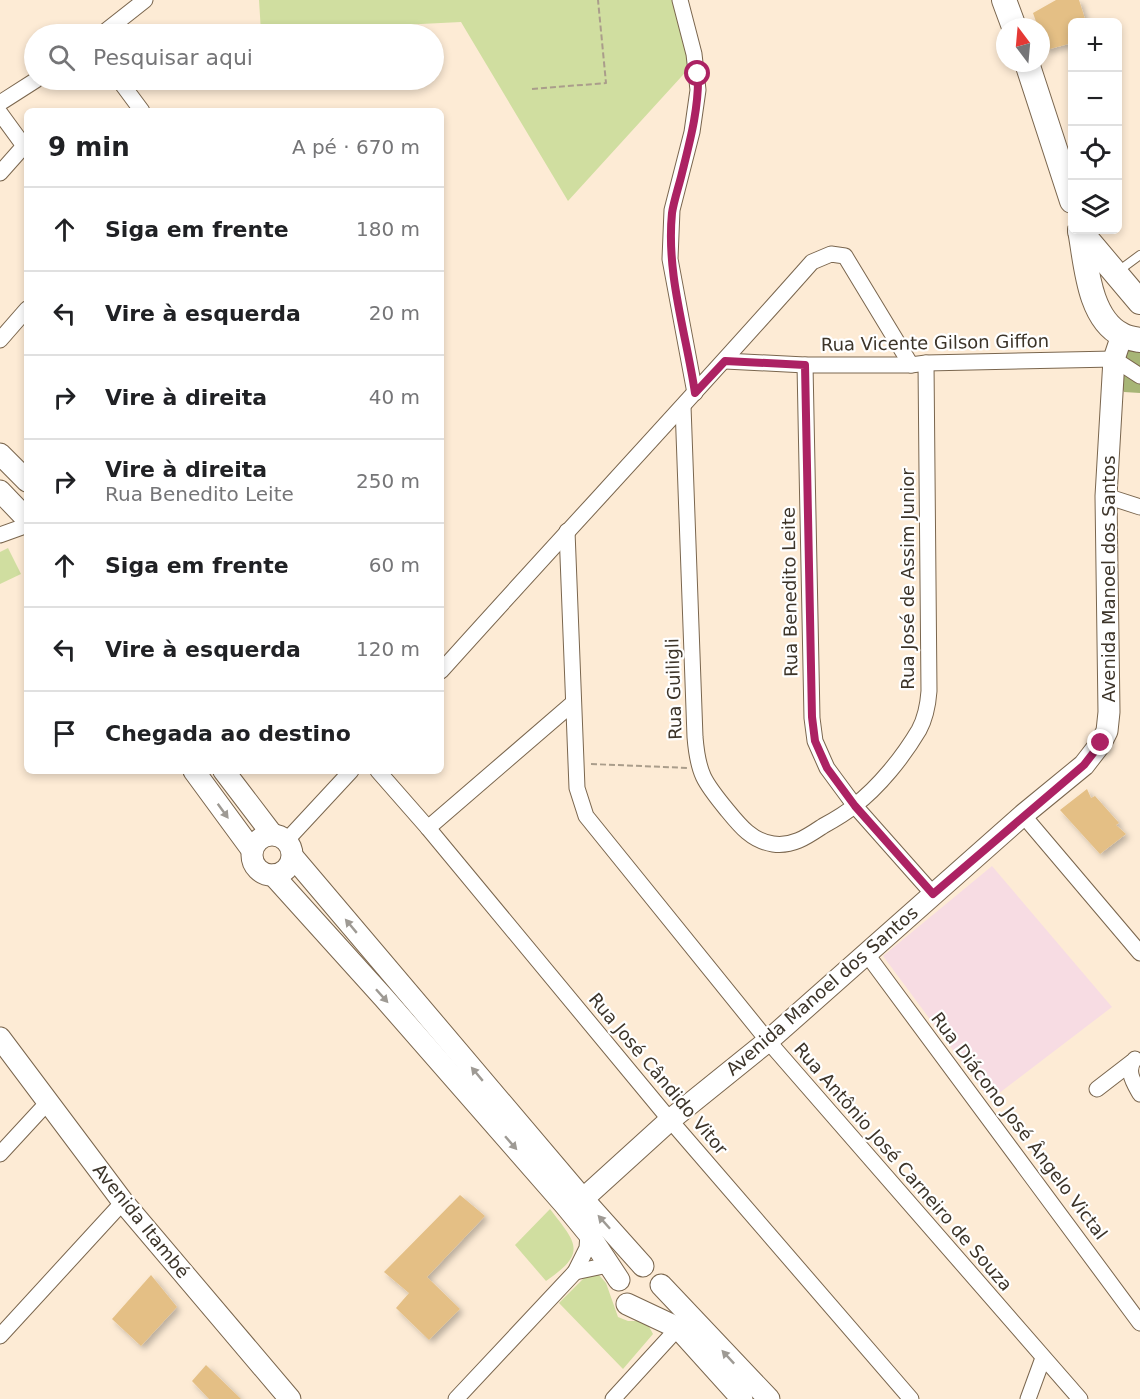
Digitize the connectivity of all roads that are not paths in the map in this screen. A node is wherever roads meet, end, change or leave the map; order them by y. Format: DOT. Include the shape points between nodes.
graph roads {
  1 [pos="146,0"];
  2 [pos="680,0"];
  3 [pos="1004,0"];
  4 [pos="1011,18"];
  5 [pos="115,24"];
  6 [pos="1030,72"];
  7 [pos="24,88"];
  8 [pos="126,90"];
  9 [pos="0,103"];
  10 [pos="140,108"];
  11 [pos="0,113"];
  12 [pos="24,145"];
  13 [pos="24,150"];
  14 [pos="0,173"];
  15 [pos="1068,189"];
  16 [pos="1081,234"];
  17 [pos="1083,234"];
  18 [pos="1140,255"];
  19 [pos="1115,273"];
  20 [pos="1091,292"];
  21 [pos="1140,302"];
  22 [pos="24,312"];
  23 [pos="1134,335"];
  24 [pos="0,340"];
  25 [pos="1114,359"];
  26 [pos="725,361"];
  27 [pos="919,364"];
  28 [pos="805,365"];
  29 [pos="1140,376"];
  30 [pos="695,393"];
  31 [pos="683,406"];
  32 [pos="0,454"];
  33 [pos="24,477"];
  34 [pos="0,491"];
  35 [pos="1106,496"];
  36 [pos="1140,507"];
  37 [pos="24,518"];
  38 [pos="24,520"];
  39 [pos="567,531"];
  40 [pos="0,535"];
  41 [pos="444,668"];
  42 [pos="573,703"];
  43 [pos="196,774"];
  44 [pos="226,774"];
  45 [pos="348,774"];
  46 [pos="381,774"];
  47 [pos="855,806"];
  48 [pos="1023,815"];
  49 [pos="428,828"];
  50 [pos="283,844"];
  51 [pos="252,850"];
  52 [pos="273,875"];
  53 [pos="933,894"];
  54 [pos="1140,952"];
  55 [pos="866,953"];
  56 [pos="0,1038"];
  57 [pos="768,1041"];
  58 [pos="1136,1059"];
  59 [pos="1096,1089"];
  60 [pos="1140,1094"];
  61 [pos="48,1102"];
  62 [pos="670,1120"];
  63 [pos="0,1154"];
  64 [pos="583,1199"];
  65 [pos="123,1202"];
  66 [pos="588,1233"];
  67 [pos="643,1266"];
  68 [pos="575,1272"];
  69 [pos="614,1273"];
  70 [pos="661,1285"];
  71 [pos="627,1304"];
  72 [pos="1140,1323"];
  73 [pos="678,1328"];
  74 [pos="0,1336"];
  75 [pos="1043,1358"];
  76 [pos="290,1399"];
  77 [pos="456,1399"];
  78 [pos="613,1399"];
  79 [pos="742,1399"];
  80 [pos="769,1399"];
  81 [pos="910,1399"];
  82 [pos="1028,1399"];
  83 [pos="1080,1399"];
  1 -- 5 [label="street"];
  2 -- 30 [label="street" via="694,54 698,90 692,132 672,210 670,250"];
  3 -- 4 [label="main road"];
  6 -- 15 [label="main road"];
  7 -- 9 [label="street"];
  8 -- 10 [label="street"];
  11 -- 12 [label="street"];
  13 -- 14 [label="street"];
  16 -- 20 [label="main road"];
  17 -- 19 [label="main road"];
  18 -- 19 [label="lane"];
  19 -- 20 [label="main road" via="1099,278"];
  19 -- 21 [label="main road"];
  20 -- 23 [label="main road" via="1107,323"];
  22 -- 24 [label="street"];
  23 -- 25 [label="main road, Avenida Manoel dos Santos"];
  25 -- 27 [label="street, Rua Vicente Gilson Giffon"];
  25 -- 29 [label="street"];
  25 -- 35 [label="main road, Avenida Manoel dos Santos"];
  26 -- 27 [label="street" via="812,262 831,254 845,256"];
  26 -- 28 [label="street, Rua Vicente Gilson Giffon"];
  26 -- 30 [label="street"];
  27 -- 28 [label="street, Rua Vicente Gilson Giffon"];
  27 -- 47 [label="street, Rua José de Assim Junior" via="928,708 906,749"];
  28 -- 47 [label="street, Rua Benedito Leite" via="812,717 820,755"];
  30 -- 31 [label="street"];
  31 -- 39 [label="street"];
  31 -- 47 [label="street, Rua Guiligli" via="699,768 707,786 741,828 755,839 774,844 805,838"];
  32 -- 33 [label="main road"];
  34 -- 37 [label="main road"];
  35 -- 36 [label="street"];
  35 -- 48 [label="main road, Avenida Manoel dos Santos" via="1107,731 1084,765"];
  38 -- 40 [label="street"];
  39 -- 41 [label="street"];
  39 -- 42 [label="street, Rua Antônio José Carneiro de Souza"];
  42 -- 49 [label="street"];
  42 -- 57 [label="street, Rua Antônio José Carneiro de Souza" via="576,788 586,816"];
  43 -- 51 [label="main road, one-way"];
  44 -- 50 [label="main road"];
  45 -- 50 [label="street"];
  46 -- 49 [label="street, Rua José Cândido Vitor"];
  47 -- 53 [label="street, Rua Benedito Leite"];
  48 -- 53 [label="main road, Avenida Manoel dos Santos"];
  48 -- 54 [label="street"];
  49 -- 62 [label="street, Rua José Cândido Vitor"];
  50 -- 51 [label="main road" via="260,839"];
  50 -- 52 [label="main road" via="284,871"];
  64 -- 50 [label="main road, one-way"];
  51 -- 52 [label="main road" via="258,870"];
  52 -- 66 [label="main road, one-way"];
  53 -- 55 [label="main road, Avenida Manoel dos Santos"];
  55 -- 57 [label="main road, Avenida Manoel dos Santos"];
  55 -- 72 [label="street, Rua Diácono José Ângelo Victal"];
  56 -- 61 [label="main road, Avenida Itambé"];
  57 -- 62 [label="main road, Avenida Manoel dos Santos"];
  57 -- 75 [label="street, Rua Antônio José Carneiro de Souza"];
  58 -- 59 [label="street"];
  58 -- 60 [label="street" via="1130,1069 1131,1079"];
  61 -- 63 [label="street"];
  61 -- 65 [label="main road, Avenida Itambé"];
  62 -- 64 [label="main road, Avenida Manoel dos Santos"];
  62 -- 81 [label="street, Rua José Cândido Vitor"];
  67 -- 64 [label="main road, one-way"];
  65 -- 74 [label="street"];
  65 -- 76 [label="main road, Avenida Itambé"];
  66 -- 68 [label="street" via="587,1248"];
  66 -- 69 [label="main road"];
  67 -- 69 [label="main road" via="631,1267 622,1275"];
  67 -- 70 [label="main road" via="655,1272"];
  68 -- 69 [label="street"];
  68 -- 77 [label="street"];
  69 -- 71 [label="main road" via="619,1293"];
  70 -- 71 [label="main road" via="657,1298 647,1306"];
  80 -- 70 [label="main road, one-way"];
  71 -- 73 [label="main road"];
  73 -- 78 [label="street"];
  73 -- 79 [label="main road"];
  75 -- 82 [label="street"];
  75 -- 83 [label="street, Rua Antônio José Carneiro de Souza"];
}
